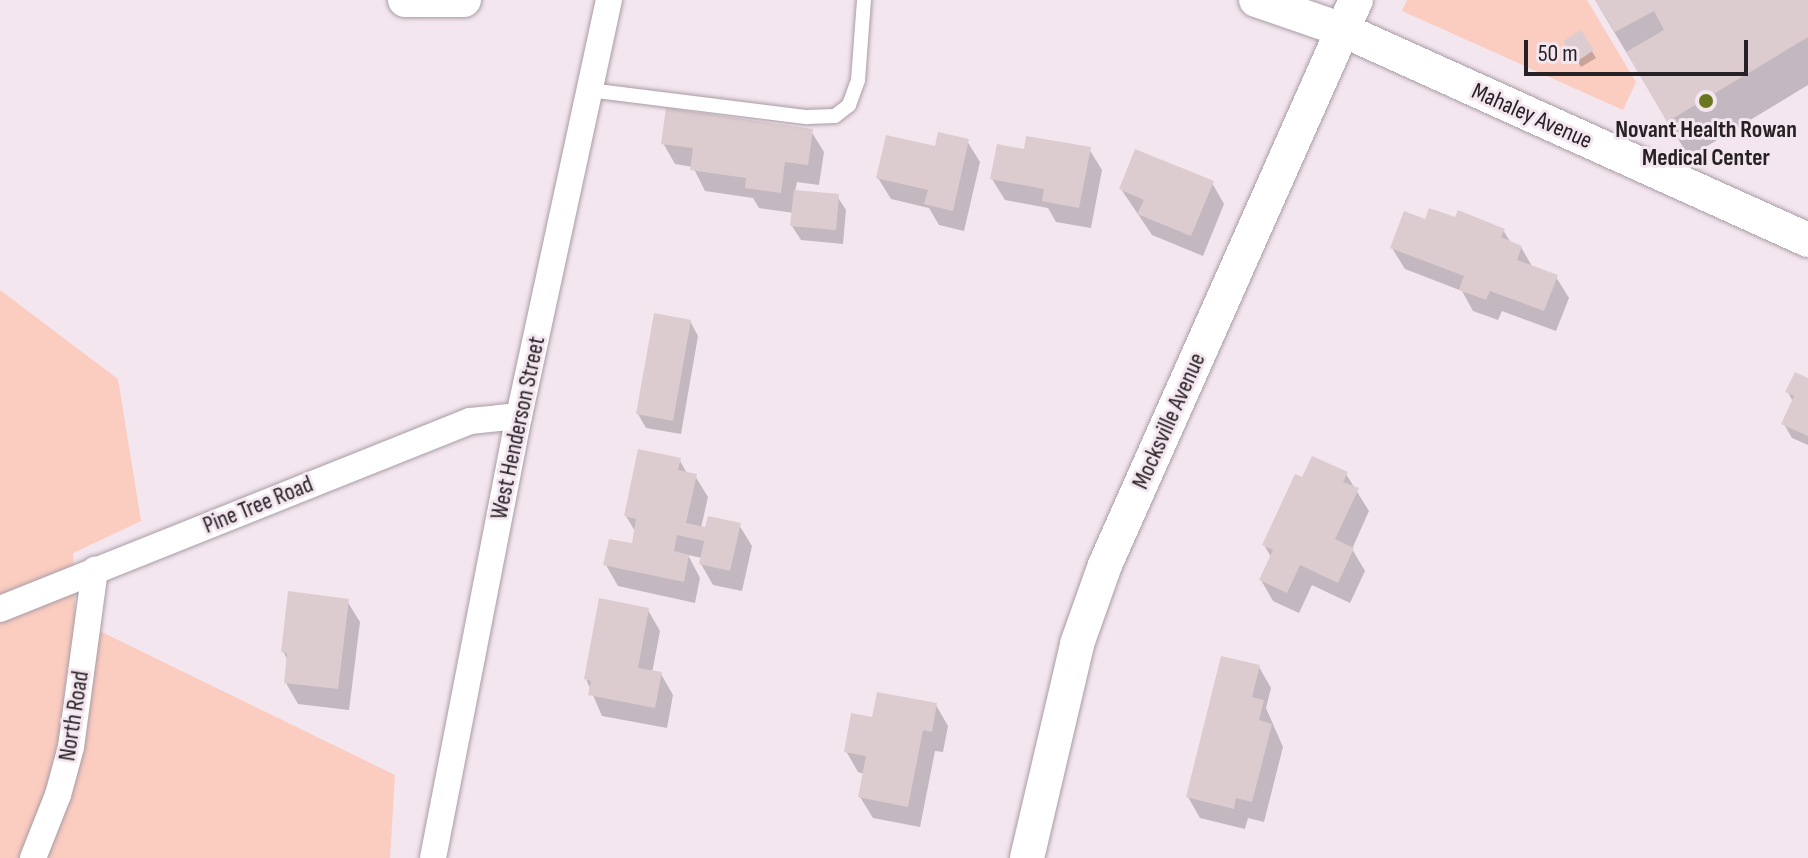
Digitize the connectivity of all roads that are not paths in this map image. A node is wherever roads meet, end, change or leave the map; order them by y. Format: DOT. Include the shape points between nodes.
graph roads {
  1 [pos="405,0"];
  2 [pos="464,0"];
  3 [pos="609,0"];
  4 [pos="864,0"];
  5 [pos="1256,0"];
  6 [pos="1349,15"];
  7 [pos="589,90"];
  8 [pos="1808,240"];
  9 [pos="519,416"];
  10 [pos="95,570"];
  11 [pos="0,609"];
  12 [pos="33,858"];
  13 [pos="433,858"];
  14 [pos="1027,858"];
  1 -- 2 [label="street"];
  3 -- 7 [label="street, West Henderson Street"];
  4 -- 7 [label="lane" via="858,80 849,105 835,116"];
  5 -- 6 [label="street, Mahaley Avenue"];
  6 -- 8 [label="street, Mahaley Avenue"];
  6 -- 14 [label="street, Mocksville Avenue" via="1105,565 1077,644"];
  7 -- 9 [label="street, West Henderson Street"];
  9 -- 10 [label="street, Pine Tree Road" via="470,421"];
  9 -- 13 [label="street, West Henderson Street"];
  10 -- 11 [label="street, Pine Tree Road"];
  10 -- 12 [label="street, North Road" via="71,747"];
}
